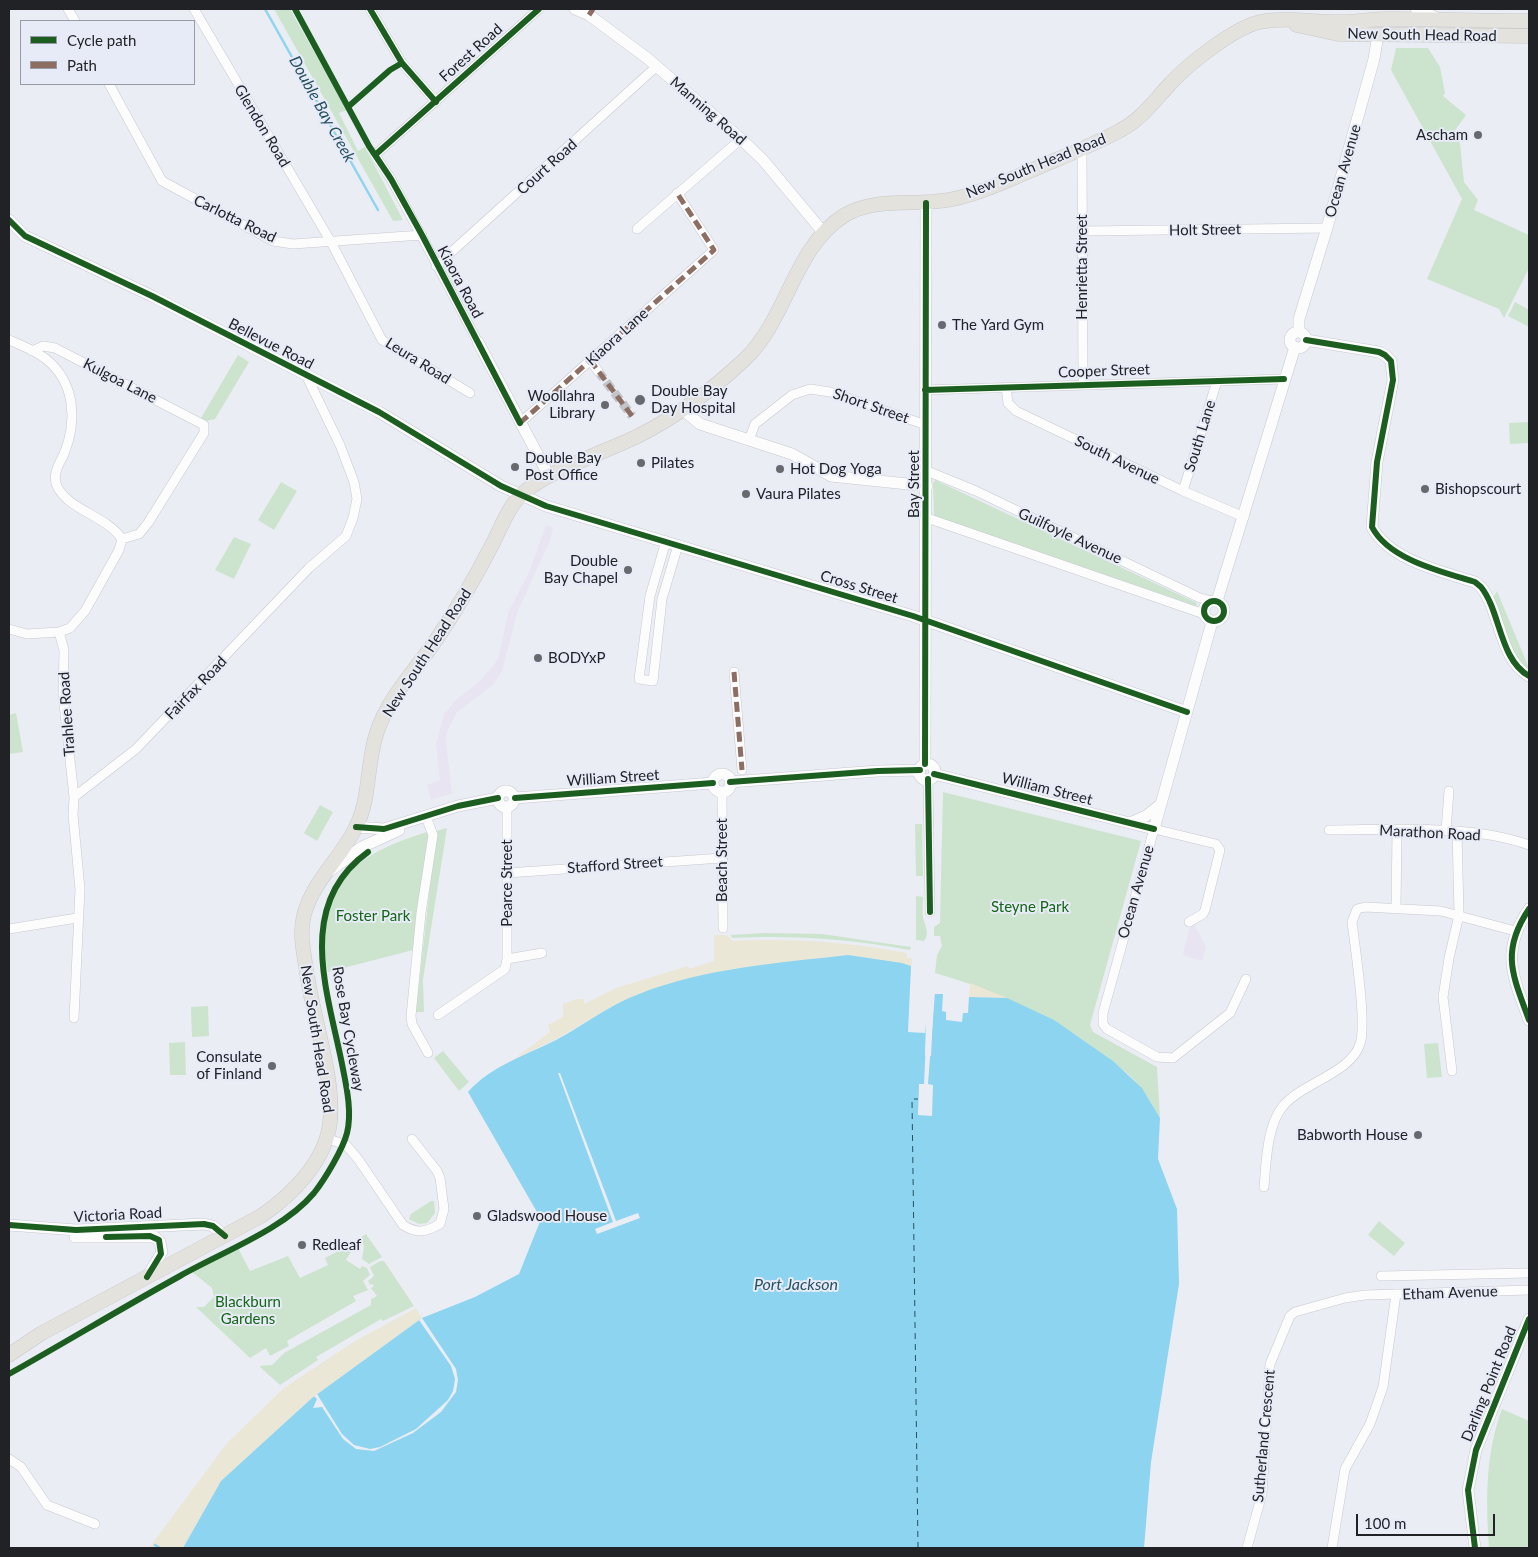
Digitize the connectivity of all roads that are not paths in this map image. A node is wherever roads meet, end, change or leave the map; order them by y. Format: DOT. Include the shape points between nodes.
graph roads {
  1 [pos="68,9"];
  2 [pos="194,9"];
  3 [pos="370,9"];
  4 [pos="539,9"];
  5 [pos="575,9"];
  6 [pos="1416,9"];
  7 [pos="591,12"];
  8 [pos="1379,14"];
  9 [pos="74,20"];
  10 [pos="1443,20"];
  11 [pos="1286,21"];
  12 [pos="1529,22"];
  13 [pos="1378,34"];
  14 [pos="1529,36"];
  15 [pos="656,66"];
  16 [pos="111,85"];
  17 [pos="436,102"];
  18 [pos="741,139"];
  19 [pos="1082,150"];
  20 [pos="375,155"];
  21 [pos="677,193"];
  22 [pos="926,203"];
  23 [pos="9,220"];
  24 [pos="1327,228"];
  25 [pos="637,229"];
  26 [pos="1082,231"];
  27 [pos="823,232"];
  28 [pos="422,236"];
  29 [pos="331,242"];
  30 [pos="436,266"];
  31 [pos="1303,336"];
  32 [pos="9,340"];
  33 [pos="478,342"];
  34 [pos="32,351"];
  35 [pos="590,360"];
  36 [pos="598,371"];
  37 [pos="307,377"];
  38 [pos="1284,379"];
  39 [pos="1217,381"];
  40 [pos="1083,384"];
  41 [pos="1006,387"];
  42 [pos="925,390"];
  43 [pos="470,393"];
  44 [pos="682,409"];
  45 [pos="520,424"];
  46 [pos="926,425"];
  47 [pos="749,440"];
  48 [pos="927,472"];
  49 [pos="550,476"];
  50 [pos="927,486"];
  51 [pos="1183,492"];
  52 [pos="521,495"];
  53 [pos="1244,517"];
  54 [pos="927,518"];
  55 [pos="122,539"];
  56 [pos="666,542"];
  57 [pos="678,545"];
  58 [pos="649,599"];
  59 [pos="662,601"];
  60 [pos="1214,601"];
  61 [pos="1208,618"];
  62 [pos="926,620"];
  63 [pos="9,629"];
  64 [pos="59,632"];
  65 [pos="642,655"];
  66 [pos="655,656"];
  67 [pos="734,672"];
  68 [pos="1529,676"];
  69 [pos="1187,712"];
  70 [pos="742,770"];
  71 [pos="927,772"];
  72 [pos="730,782"];
  73 [pos="713,783"];
  74 [pos="1449,790"];
  75 [pos="722,792"];
  76 [pos="74,797"];
  77 [pos="511,802"];
  78 [pos="1160,805"];
  79 [pos="422,818"];
  80 [pos="1130,823"];
  81 [pos="356,827"];
  82 [pos="1154,829"];
  83 [pos="1329,830"];
  84 [pos="1397,831"];
  85 [pos="1446,831"];
  86 [pos="1456,831"];
  87 [pos="1529,845"];
  88 [pos="722,858"];
  89 [pos="507,873"];
  90 [pos="322,876"];
  91 [pos="1396,908"];
  92 [pos="1529,909"];
  93 [pos="930,912"];
  94 [pos="1460,915"];
  95 [pos="77,918"];
  96 [pos="1190,922"];
  97 [pos="722,928"];
  98 [pos="9,929"];
  99 [pos="1515,930"];
  100 [pos="542,952"];
  101 [pos="507,959"];
  102 [pos="1246,978"];
  103 [pos="438,1015"];
  104 [pos="74,1018"];
  105 [pos="1529,1020"];
  106 [pos="428,1053"];
  107 [pos="1452,1071"];
  108 [pos="326,1138"];
  109 [pos="412,1139"];
  110 [pos="1264,1187"];
  111 [pos="10,1225"];
  112 [pos="225,1236"];
  113 [pos="1529,1273"];
  114 [pos="1381,1276"];
  115 [pos="147,1277"];
  116 [pos="1529,1290"];
  117 [pos="1396,1294"];
  118 [pos="1529,1320"];
  119 [pos="9,1355"];
  120 [pos="9,1459"];
  121 [pos="95,1524"];
  122 [pos="1247,1548"];
  123 [pos="1332,1548"];
  124 [pos="1475,1548"];
  1 -- 9 [label="street"];
  2 -- 29 [label="street, Glendon Road"];
  3 -- 17 [label="street" via="402,63"];
  4 -- 17 [label="street, Forest Road"];
  5 -- 7 [label="street, Manning Road"];
  6 -- 10 [label="street"];
  7 -- 15 [label="street, Manning Road"];
  8 -- 10 [label="main road, New South Head Road"];
  8 -- 11 [label="main road, New South Head Road"];
  8 -- 13 [label="main road, Ocean Avenue"];
  10 -- 12 [label="main road, New South Head Road"];
  11 -- 13 [label="main road, New South Head Road" via="1322,32"];
  11 -- 19 [label="main road, New South Head Road" via="1256,23 1238,31 1182,71 1140,117 1124,129"];
  13 -- 14 [label="main road, New South Head Road"];
  13 -- 24 [label="street, Ocean Avenue"];
  15 -- 18 [label="street, Manning Road"];
  15 -- 30 [label="street, Court Road"];
  16 -- 29 [label="street, Carlotta Road" via="162,181 272,241 293,244"];
  17 -- 20 [label="street, Forest Road"];
  18 -- 21 [label="street"];
  18 -- 27 [label="street, Manning Road" via="763,160"];
  19 -- 22 [label="main road, New South Head Road" via="974,193"];
  19 -- 26 [label="street, Henrietta Street"];
  20 -- 28 [label="street, Kiaora Road"];
  21 -- 25 [label="street"];
  21 -- 35 [label="street, Kiaora Lane" via="714,250"];
  22 -- 27 [label="main road, New South Head Road" via="879,204 857,209"];
  22 -- 42 [label="street, Bay Street"];
  23 -- 37 [label="street, Bellevue Road" via="25,236 152,296"];
  24 -- 26 [label="street, Holt Street"];
  24 -- 31 [label="street, Ocean Avenue" via="1299,319"];
  26 -- 40 [label="street, Henrietta Street"];
  27 -- 44 [label="main road, New South Head Road" via="758,346 732,371"];
  28 -- 29 [label="street, Carlotta Road"];
  28 -- 30 [label="street, Kiaora Road"];
  29 -- 43 [label="street, Leura Road" via="382,340"];
  30 -- 33 [label="street, Kiaora Road"];
  31 -- 38 [label="street" via="1302,346 1295,347"];
  31 -- 68 [label="street" via="1379,352 1391,361 1393,380 1377,462 1372,527 1377,535 1409,561 1475,582 1481,587 1511,656 1519,669"];
  32 -- 34 [label="street"];
  33 -- 45 [label="street, Kiaora Road"];
  34 -- 55 [label="street" via="46,358 56,369 70,399 72,434 56,472 58,487 67,498 115,529"];
  34 -- 55 [label="street, Kulgoa Lane" via="43,346 55,348 205,427 148,523 139,534"];
  35 -- 36 [label="street"];
  35 -- 45 [label="street, Kiaora Lane"];
  37 -- 52 [label="street, Bellevue Road" via="379,412"];
  37 -- 76 [label="street, Fairfax Road" via="354,482 357,499 354,518 346,536 309,568 136,749"];
  38 -- 39 [label="street, Cooper Street"];
  38 -- 53 [label="street"];
  39 -- 40 [label="street, Cooper Street"];
  39 -- 51 [label="street, South Lane"];
  40 -- 41 [label="street, Cooper Street"];
  41 -- 42 [label="street, Cooper Street"];
  41 -- 51 [label="street, South Avenue" via="1008,403 1016,411"];
  42 -- 46 [label="street, Bay Street"];
  44 -- 47 [label="street" via="700,424"];
  44 -- 49 [label="main road, New South Head Road" via="642,434"];
  45 -- 49 [label="street, Kiaora Road"];
  46 -- 47 [label="street, Short Street" via="816,389 799,392 754,424"];
  46 -- 48 [label="street, Bay Street"];
  47 -- 50 [label="street" via="792,454 831,476"];
  48 -- 50 [label="street, Bay Street"];
  48 -- 60 [label="street, Guilfoyle Avenue" via="976,491 1200,598"];
  49 -- 52 [label="main road, New South Head Road"];
  50 -- 54 [label="street, Bay Street"];
  51 -- 53 [label="street, South Avenue"];
  52 -- 56 [label="street, Cross Street" via="546,506"];
  52 -- 81 [label="main road, New South Head Road" via="457,610 384,716 374,742 370,780"];
  53 -- 60 [label="street"];
  54 -- 61 [label="street, Guilfoyle Avenue"];
  54 -- 62 [label="street, Bay Street"];
  55 -- 64 [label="street" via="119,550 78,621"];
  56 -- 57 [label="street, Cross Street"];
  56 -- 58 [label="street"];
  57 -- 59 [label="street"];
  57 -- 62 [label="street, Cross Street"];
  58 -- 59 [label="street"];
  58 -- 65 [label="street"];
  59 -- 66 [label="street"];
  60 -- 61 [label="street" via="1206,604"];
  60 -- 61 [label="street" via="1222,605 1224,612 1219,621"];
  61 -- 69 [label="street, Ocean Avenue"];
  62 -- 69 [label="street, Cross Street"];
  62 -- 71 [label="street, Bay Street"];
  63 -- 64 [label="street" via="27,634"];
  64 -- 76 [label="street, Trahlee Road" via="64,650 63,695"];
  65 -- 66 [label="street"];
  65 -- 66 [label="street" via="639,679 653,681"];
  67 -- 70 [label="street"];
  69 -- 78 [label="street, Ocean Avenue"];
  71 -- 72 [label="street, William Street" via="878,771"];
  71 -- 80 [label="street, William Street"];
  71 -- 93 [label="street, Bay Street"];
  72 -- 73 [label="street" via="721,774"];
  72 -- 75 [label="street"];
  73 -- 75 [label="street" via="714,788"];
  73 -- 77 [label="street, William Street"];
  74 -- 85 [label="street"];
  75 -- 88 [label="street, Beach Street"];
  76 -- 95 [label="street" via="80,889"];
  77 -- 79 [label="street, William Street" via="512,793 507,791 498,798"];
  77 -- 89 [label="street, Pearce Street"];
  78 -- 80 [label="street"];
  78 -- 82 [label="street, Ocean Avenue"];
  79 -- 81 [label="street" via="384,829"];
  79 -- 90 [label="street" via="362,847"];
  79 -- 106 [label="street" via="433,835 421,913 411,1016"];
  80 -- 82 [label="street, William Street"];
  81 -- 90 [label="main road, New South Head Road"];
  82 -- 96 [label="street" via="1216,844 1220,850 1205,910"];
  82 -- 102 [label="street, Ocean Avenue" via="1103,1024 1157,1057 1165,1059 1179,1055 1230,1012"];
  83 -- 84 [label="street, Marathon Road"];
  84 -- 85 [label="street, Marathon Road"];
  84 -- 91 [label="street"];
  85 -- 86 [label="street, Marathon Road"];
  86 -- 87 [label="street, Marathon Road" via="1510,838"];
  86 -- 94 [label="street"];
  88 -- 89 [label="street, Stafford Street"];
  88 -- 97 [label="street, Beach Street"];
  89 -- 101 [label="street, Pearce Street"];
  90 -- 108 [label="main road, New South Head Road" via="305,910 302,933 330,1099"];
  91 -- 94 [label="street" via="1440,910"];
  91 -- 110 [label="street" via="1365,907 1354,913 1352,922 1362,1029 1359,1047 1346,1063 1284,1105 1269,1141"];
  92 -- 99 [label="street"];
  94 -- 99 [label="street"];
  94 -- 107 [label="street" via="1443,997"];
  95 -- 98 [label="street"];
  95 -- 104 [label="street"];
  99 -- 105 [label="street" via="1512,967"];
  100 -- 101 [label="street"];
  101 -- 103 [label="street" via="505,968"];
  108 -- 109 [label="street" via="346,1145 403,1225 412,1231 422,1232 440,1224 444,1209 437,1171"];
  108 -- 112 [label="main road, New South Head Road" via="303,1180 292,1192 261,1216"];
  111 -- 112 [label="street, Victoria Road" via="76,1230 204,1224"];
  111 -- 115 [label="street" via="68,1237 152,1236 159,1240 162,1252"];
  112 -- 115 [label="main road, New South Head Road"];
  113 -- 114 [label="street"];
  115 -- 119 [label="main road, New South Head Road" via="35,1337"];
  116 -- 117 [label="street, Etham Avenue"];
  117 -- 122 [label="street, Sutherland Crescent" via="1344,1298 1290,1316 1270,1364 1262,1494"];
  117 -- 123 [label="street, Etham Avenue" via="1383,1387 1370,1424 1345,1469"];
  118 -- 124 [label="street, Darling Point Road" via="1476,1450 1468,1490"];
  120 -- 121 [label="street" via="21,1467 47,1505"];
}
